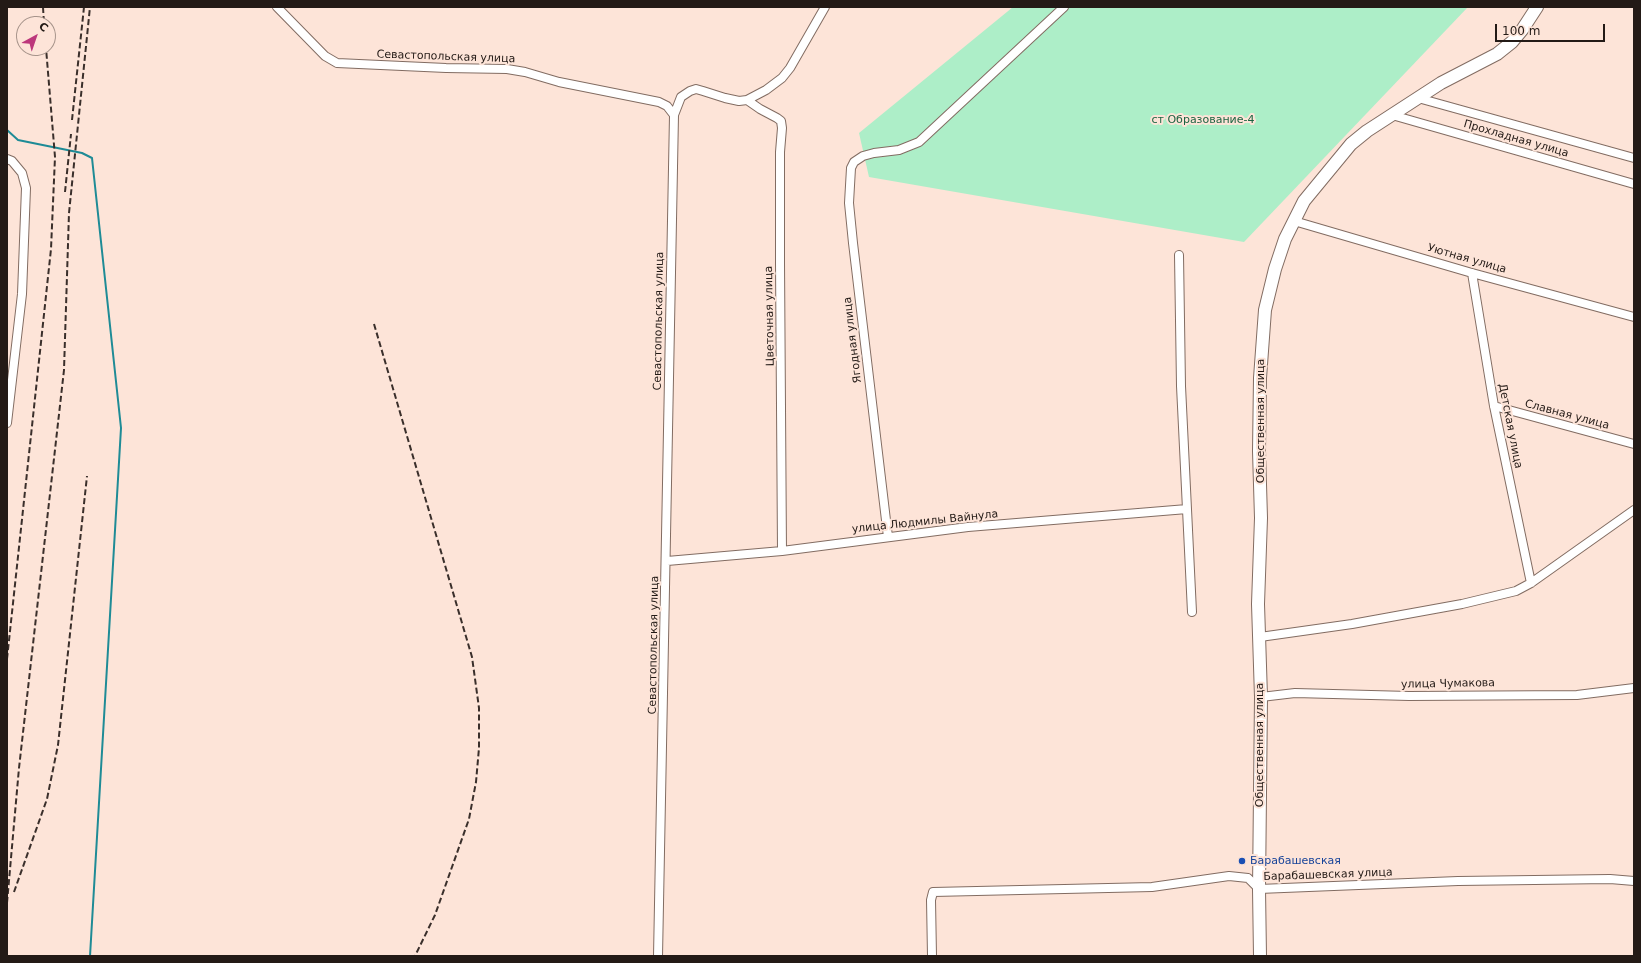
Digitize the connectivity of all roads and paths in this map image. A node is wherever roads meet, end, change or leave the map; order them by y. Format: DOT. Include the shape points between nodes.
graph roads {
  1 [pos="277,7"];
  2 [pos="825,7"];
  3 [pos="1064,7"];
  4 [pos="1536,7"];
  5 [pos="1418,98"];
  6 [pos="747,100"];
  7 [pos="674,115"];
  8 [pos="1392,115"];
  9 [pos="1634,158"];
  10 [pos="7,159"];
  11 [pos="1634,184"];
  12 [pos="1294,221"];
  13 [pos="1179,255"];
  14 [pos="1472,273"];
  15 [pos="1634,317"];
  16 [pos="1494,406"];
  17 [pos="7,423"];
  18 [pos="1634,444"];
  19 [pos="1187,509"];
  20 [pos="1634,510"];
  21 [pos="888,537"];
  22 [pos="782,550"];
  23 [pos="667,561"];
  24 [pos="1531,583"];
  25 [pos="1192,612"];
  26 [pos="1260,637"];
  27 [pos="1634,688"];
  28 [pos="1261,697"];
  29 [pos="1634,881"];
  30 [pos="1259,889"];
  31 [pos="658,956"];
  32 [pos="932,956"];
  33 [pos="1260,956"];
  1 -- 7 [label="street, Севастопольская улица" via="325,56 337,63 507,69 659,102 667,106"];
  2 -- 6 [label="street" via="782,78"];
  3 -- 21 [label="street, Ягодная улица" via="919,142 899,150 863,156 854,162 851,168 849,203 855,267"];
  4 -- 5 [label="main road, Общественная улица" via="1522,30 1497,54"];
  5 -- 8 [label="main road, Общественная улица"];
  5 -- 9 [label="street"];
  6 -- 7 [label="street" via="735,101 696,89 690,90 680,97"];
  6 -- 22 [label="street, Цветочная улица" via="781,121 782,128"];
  7 -- 23 [label="street, Севастопольская улица"];
  8 -- 11 [label="street, Прохладная улица"];
  8 -- 12 [label="main road, Общественная улица" via="1351,144 1304,201"];
  10 -- 17 [label="street" via="22,173 26,188 22,294"];
  12 -- 14 [label="street, Уютная улица"];
  12 -- 26 [label="main road, Общественная улица" via="1285,239 1264,310 1259,444"];
  13 -- 19 [label="street" via="1181,386"];
  14 -- 15 [label="street, Уютная улица"];
  14 -- 16 [label="street, Детская улица"];
  16 -- 18 [label="street, Славная улица"];
  16 -- 24 [label="street, Детская улица"];
  19 -- 21 [label="street, улица Людмилы Вайнула" via="968,527"];
  19 -- 25 [label="street"];
  20 -- 24 [label="street"];
  21 -- 22 [label="street, улица Людмилы Вайнула"];
  22 -- 23 [label="street, улица Людмилы Вайнула"];
  23 -- 31 [label="street, Севастопольская улица"];
  24 -- 26 [label="street" via="1510,593 1462,604 1352,624"];
  26 -- 28 [label="main road, Общественная улица"];
  27 -- 28 [label="street, улица Чумакова" via="1577,695 1401,696 1295,693"];
  28 -- 30 [label="main road, Общественная улица"];
  29 -- 30 [label="street, Барабашевская улица" via="1610,879 1458,882"];
  30 -- 32 [label="street, Барабашевская улица" via="1248,878 1230,876 1152,887 933,892"];
  30 -- 33 [label="main road, Общественная улица"];
}
